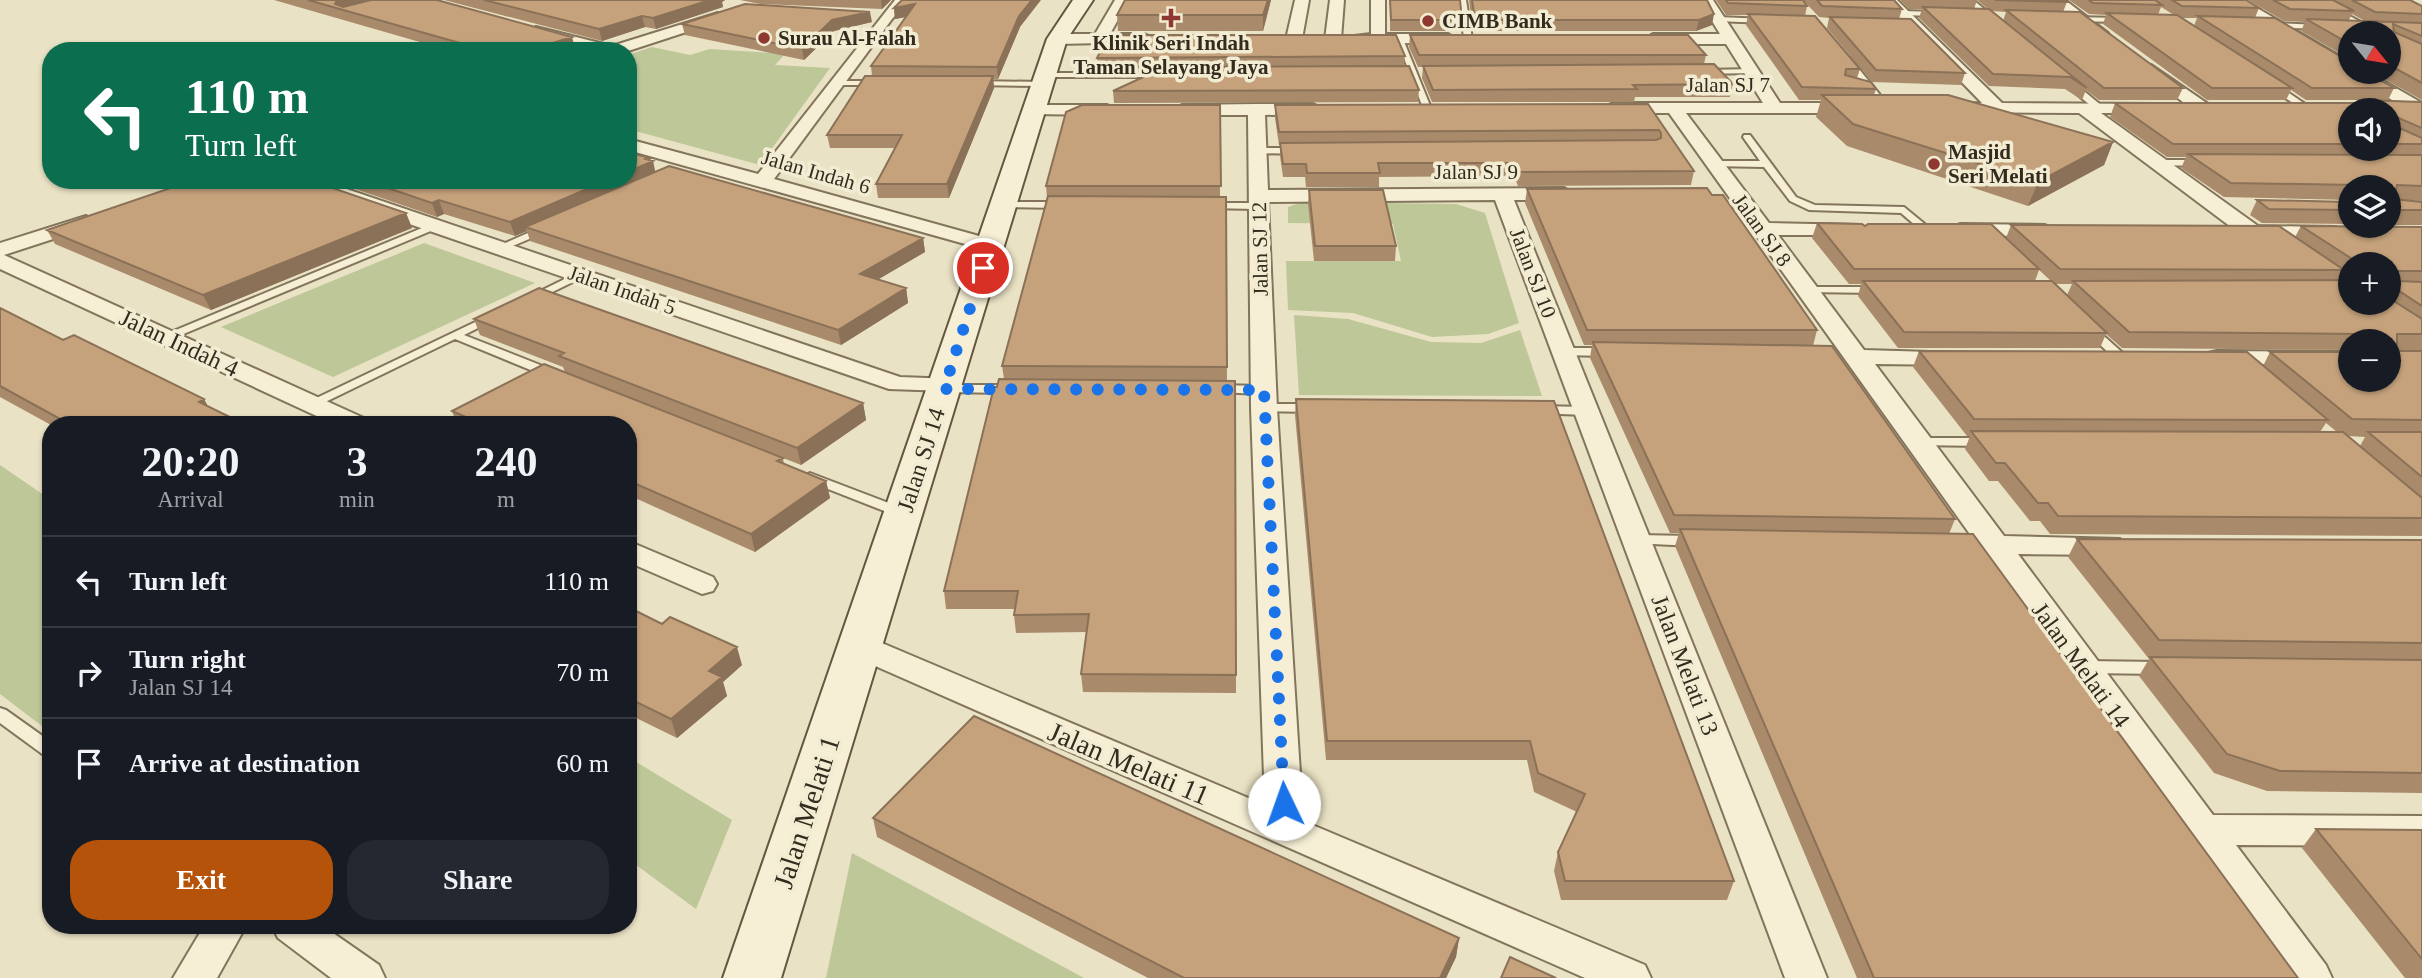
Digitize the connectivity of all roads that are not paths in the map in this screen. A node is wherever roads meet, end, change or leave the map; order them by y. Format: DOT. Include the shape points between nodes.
graph roads {
  1 [pos="903,0"];
  2 [pos="1083,0"];
  3 [pos="1122,0"];
  4 [pos="1302,0"];
  5 [pos="1337,0"];
  6 [pos="1378,0"];
  7 [pos="1463,0"];
  8 [pos="1706,0"];
  9 [pos="1889,0"];
  10 [pos="1969,0"];
  11 [pos="2056,0"];
  12 [pos="2233,0"];
  13 [pos="2314,0"];
  14 [pos="732,12"];
  15 [pos="862,15"];
  16 [pos="1951,15"];
  17 [pos="887,16"];
  18 [pos="1976,16"];
  19 [pos="1988,16"];
  20 [pos="2055,18"];
  21 [pos="1719,19"];
  22 [pos="2082,19"];
  23 [pos="2000,20"];
  24 [pos="1774,21"];
  25 [pos="2135,21"];
  26 [pos="2355,21"];
  27 [pos="1906,22"];
  28 [pos="2251,24"];
  29 [pos="2276,25"];
  30 [pos="2329,27"];
  31 [pos="526,28"];
  32 [pos="1057,38"];
  33 [pos="1100,38"];
  34 [pos="1156,39"];
  35 [pos="1307,39"];
  36 [pos="1378,39"];
  37 [pos="1399,39"];
  38 [pos="1474,39"];
  39 [pos="1636,39"];
  40 [pos="1731,39"];
  41 [pos="579,42"];
  42 [pos="637,43"];
  43 [pos="2114,43"];
  44 [pos="1842,55"];
  45 [pos="2136,60"];
  46 [pos="2338,62"];
  47 [pos="1698,72"];
  48 [pos="1752,72"];
  49 [pos="1400,73"];
  50 [pos="1413,73"];
  51 [pos="1427,73"];
  52 [pos="1182,75"];
  53 [pos="2059,75"];
  54 [pos="2263,79"];
  55 [pos="836,83"];
  56 [pos="891,83"];
  57 [pos="960,83"];
  58 [pos="2373,84"];
  59 [pos="1041,90"];
  60 [pos="1673,107"];
  61 [pos="1774,107"];
  62 [pos="1428,108"];
  63 [pos="1591,108"];
  64 [pos="1893,108"];
  65 [pos="1941,108"];
  66 [pos="1997,108"];
  67 [pos="2267,108"];
  68 [pos="1256,109"];
  69 [pos="1335,109"];
  70 [pos="1129,110"];
  71 [pos="1168,110"];
  72 [pos="2095,113"];
  73 [pos="2317,113"];
  74 [pos="2418,116"];
  75 [pos="2295,123"];
  76 [pos="1747,137"];
  77 [pos="637,147"];
  78 [pos="1312,150"];
  79 [pos="1257,151"];
  80 [pos="2158,163"];
  81 [pos="2213,163"];
  82 [pos="1714,164"];
  83 [pos="1768,164"];
  84 [pos="763,181"];
  85 [pos="326,189"];
  86 [pos="1707,193"];
  87 [pos="1735,193"];
  88 [pos="1502,194"];
  89 [pos="1583,194"];
  90 [pos="1259,201"];
  91 [pos="1004,205"];
  92 [pos="1079,205"];
  93 [pos="1194,206"];
  94 [pos="2218,206"];
  95 [pos="2257,207"];
  96 [pos="101,217"];
  97 [pos="561,221"];
  98 [pos="434,226"];
  99 [pos="1761,229"];
  100 [pos="1927,230"];
  101 [pos="1986,230"];
  102 [pos="2066,231"];
  103 [pos="2213,232"];
  104 [pos="2262,232"];
  105 [pos="2338,233"];
  106 [pos="990,245"];
  107 [pos="2004,247"];
  108 [pos="499,248"];
  109 [pos="2293,248"];
  110 [pos="0,250"];
  111 [pos="0,261"];
  112 [pos="579,275"];
  113 [pos="1806,290"];
  114 [pos="1887,290"];
  115 [pos="517,305"];
  116 [pos="504,311"];
  117 [pos="2085,324"];
  118 [pos="454,335"];
  119 [pos="165,337"];
  120 [pos="1563,352"];
  121 [pos="1618,352"];
  122 [pos="1848,354"];
  123 [pos="1981,358"];
  124 [pos="2093,358"];
  125 [pos="2121,358"];
  126 [pos="2147,358"];
  127 [pos="2199,358"];
  128 [pos="2238,358"];
  129 [pos="2338,359"];
  130 [pos="2258,375"];
  131 [pos="570,381"];
  132 [pos="945,386"];
  133 [pos="1024,389"];
  134 [pos="1197,389"];
  135 [pos="1264,399"];
  136 [pos="310,404"];
  137 [pos="1330,408"];
  138 [pos="1531,410"];
  139 [pos="1586,411"];
  140 [pos="337,416"];
  141 [pos="1917,442"];
  142 [pos="1998,442"];
  143 [pos="801,473"];
  144 [pos="904,514"];
  145 [pos="1636,540"];
  146 [pos="1715,541"];
  147 [pos="1987,545"];
  148 [pos="2132,546"];
  149 [pos="637,554"];
  150 [pos="702,584"];
  151 [pos="859,646"];
  152 [pos="2082,667"];
  153 [pos="2178,668"];
  154 [pos="0,714"];
  155 [pos="42,744"];
  156 [pos="2203,830"];
  157 [pos="1285,831"];
  158 [pos="2422,831"];
  159 [pos="221,934"];
  160 [pos="303,934"];
  161 [pos="194,978"];
  162 [pos="364,978"];
  163 [pos="752,978"];
  164 [pos="1630,978"];
  165 [pos="1806,978"];
  166 [pos="2311,978"];
  1 -- 17 [label="street"];
  2 -- 32 [label="street, Jalan SJ 14"];
  3 -- 33 [label="street"];
  4 -- 35 [label="street"];
  5 -- 35 [label="street"];
  6 -- 36 [label="street"];
  7 -- 38 [label="lane"];
  8 -- 21 [label="street"];
  9 -- 27 [label="street"];
  10 -- 19 [label="lane"];
  11 -- 22 [label="street"];
  12 -- 29 [label="street"];
  13 -- 26 [label="lane"];
  14 -- 42 [label="street"];
  15 -- 17 [label="street"];
  16 -- 27 [label="lane"];
  17 -- 55 [label="street"];
  18 -- 19 [label="lane"];
  19 -- 23 [label="lane"];
  20 -- 22 [label="lane"];
  21 -- 24 [label="lane"];
  21 -- 40 [label="street"];
  22 -- 25 [label="lane"];
  22 -- 43 [label="street"];
  27 -- 66 [label="street"];
  28 -- 29 [label="lane"];
  29 -- 30 [label="lane"];
  29 -- 46 [label="street"];
  31 -- 41 [label="street"];
  32 -- 33 [label="street"];
  32 -- 59 [label="street, Jalan SJ 14"];
  33 -- 34 [label="street"];
  35 -- 36 [label="street"];
  36 -- 37 [label="street"];
  37 -- 38 [label="street"];
  37 -- 50 [label="lane"];
  39 -- 40 [label="street"];
  40 -- 48 [label="street"];
  44 -- 64 [label="lane"];
  45 -- 72 [label="street" via="2210,113"];
  47 -- 48 [label="lane"];
  48 -- 61 [label="street"];
  49 -- 50 [label="lane"];
  50 -- 51 [label="lane"];
  50 -- 62 [label="lane"];
  52 -- 59 [label="lane"];
  53 -- 72 [label="lane"];
  54 -- 73 [label="lane"];
  55 -- 56 [label="lane"];
  55 -- 84 [label="street"];
  57 -- 59 [label="lane"];
  58 -- 74 [label="street"];
  59 -- 70 [label="street"];
  59 -- 91 [label="street, Jalan SJ 14"];
  60 -- 61 [label="street, Jalan SJ 7"];
  60 -- 63 [label="street, Jalan SJ 7"];
  60 -- 82 [label="street, Jalan SJ 8"];
  61 -- 64 [label="street, Jalan SJ 7"];
  65 -- 66 [label="street"];
  66 -- 72 [label="street"];
  67 -- 73 [label="street"];
  68 -- 69 [label="street"];
  68 -- 71 [label="street"];
  68 -- 79 [label="street, Jalan SJ 12"];
  72 -- 80 [label="street"];
  73 -- 75 [label="street"];
  76 -- 83 [label="lane"];
  77 -- 84 [label="street, Jalan Indah 6"];
  78 -- 79 [label="lane"];
  79 -- 90 [label="street, Jalan SJ 12"];
  80 -- 81 [label="lane"];
  80 -- 94 [label="street"];
  82 -- 83 [label="lane"];
  82 -- 87 [label="street, Jalan SJ 8"];
  83 -- 100 [label="lane" via="1794,199 1804,205 1904,210"];
  84 -- 106 [label="street, Jalan Indah 6"];
  85 -- 98 [label="street, Jalan Indah 5"];
  86 -- 87 [label="street"];
  87 -- 99 [label="street, Jalan SJ 8"];
  88 -- 89 [label="street, Jalan SJ 9"];
  88 -- 90 [label="street, Jalan SJ 9"];
  88 -- 120 [label="street, Jalan SJ 10"];
  90 -- 93 [label="lane"];
  90 -- 135 [label="street, Jalan SJ 12"];
  91 -- 92 [label="lane"];
  91 -- 106 [label="street, Jalan SJ 14"];
  94 -- 95 [label="street"];
  94 -- 104 [label="street"];
  96 -- 110 [label="street"];
  97 -- 108 [label="lane"];
  98 -- 108 [label="street, Jalan Indah 5"];
  98 -- 119 [label="lane"];
  99 -- 100 [label="street"];
  99 -- 113 [label="street, Jalan SJ 8"];
  100 -- 101 [label="street"];
  101 -- 102 [label="street"];
  101 -- 107 [label="lane"];
  103 -- 104 [label="street"];
  104 -- 105 [label="street"];
  104 -- 109 [label="lane"];
  106 -- 132 [label="street, Jalan SJ 14"];
  108 -- 112 [label="street, Jalan Indah 5"];
  111 -- 119 [label="street, Jalan Indah 4"];
  112 -- 115 [label="lane"];
  112 -- 132 [label="street, Jalan Indah 5" via="898,384"];
  113 -- 114 [label="lane"];
  113 -- 122 [label="street, Jalan SJ 8"];
  116 -- 118 [label="lane"];
  117 -- 125 [label="lane"];
  118 -- 131 [label="lane"];
  118 -- 136 [label="lane"];
  119 -- 136 [label="street, Jalan Indah 4"];
  120 -- 121 [label="lane"];
  120 -- 139 [label="street, Jalan Melati 13"];
  122 -- 123 [label="street"];
  122 -- 141 [label="street, Jalan Melati 14"];
  124 -- 125 [label="street"];
  125 -- 126 [label="street"];
  127 -- 128 [label="street"];
  128 -- 129 [label="street"];
  128 -- 130 [label="lane"];
  132 -- 133 [label="lane"];
  132 -- 144 [label="street, Jalan SJ 14"];
  134 -- 135 [label="lane"];
  135 -- 137 [label="lane"];
  135 -- 157 [label="street, Jalan SJ 12"];
  136 -- 140 [label="street, Jalan Indah 4"];
  138 -- 139 [label="lane"];
  139 -- 145 [label="street, Jalan Melati 13"];
  141 -- 142 [label="lane"];
  141 -- 147 [label="street, Jalan Melati 14"];
  143 -- 144 [label="lane"];
  144 -- 151 [label="street, Jalan SJ 14"];
  145 -- 146 [label="lane"];
  145 -- 165 [label="street, Jalan Melati 13"];
  147 -- 148 [label="street"];
  147 -- 152 [label="street, Jalan Melati 14"];
  149 -- 150 [label="street"];
  151 -- 157 [label="street, Jalan Melati 11"];
  151 -- 163 [label="street, Jalan Melati 1"];
  152 -- 153 [label="lane"];
  152 -- 156 [label="street, Jalan Melati 14"];
  154 -- 155 [label="lane"];
  156 -- 158 [label="street"];
  156 -- 166 [label="street, Jalan Melati 14"];
  157 -- 164 [label="street, Jalan Melati 11"];
  159 -- 161 [label="street"];
  160 -- 162 [label="street"];
}
